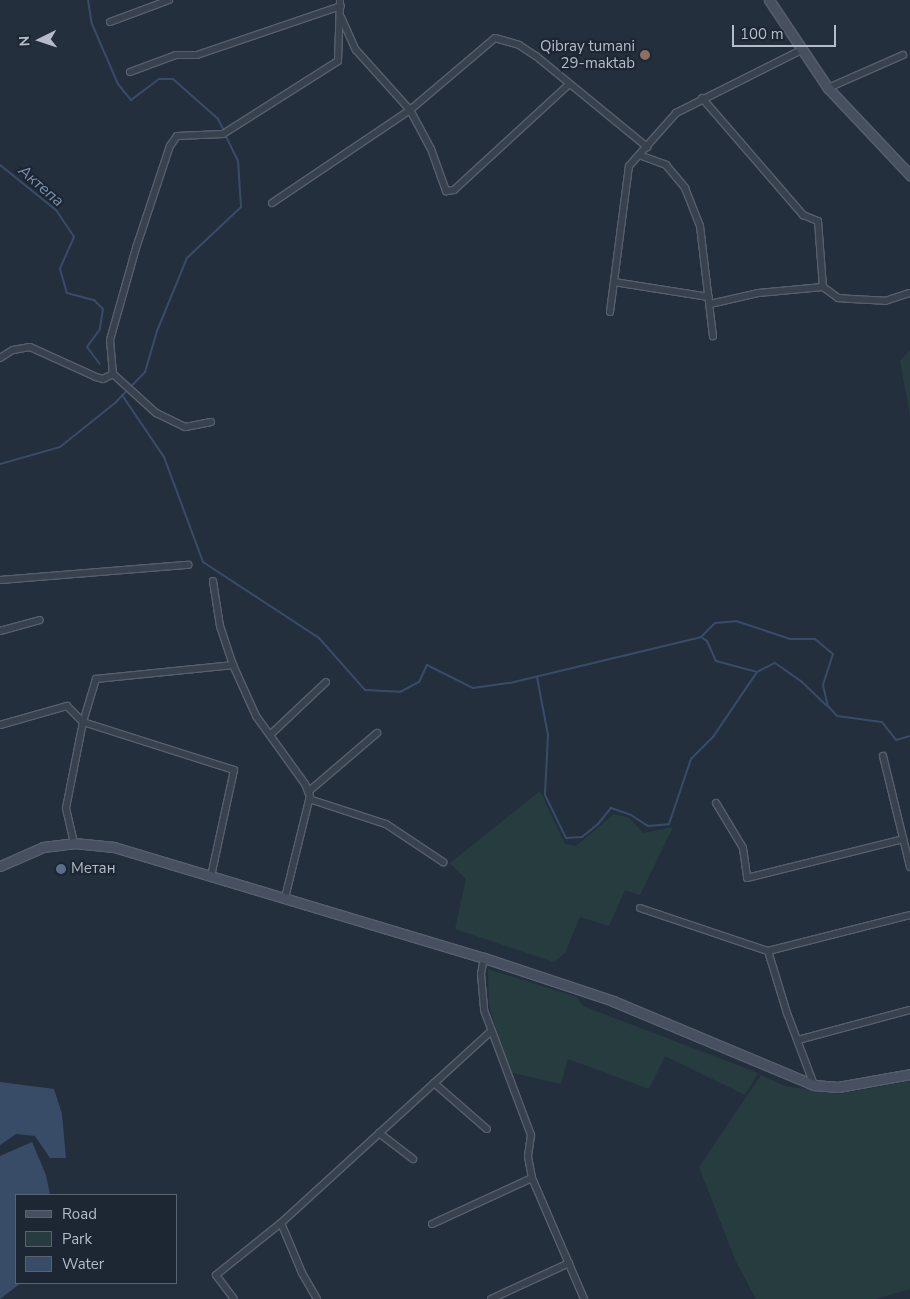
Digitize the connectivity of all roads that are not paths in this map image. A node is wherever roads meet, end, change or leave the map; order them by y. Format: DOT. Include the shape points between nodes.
graph roads {
  1 [pos="169,0"];
  2 [pos="769,0"];
  3 [pos="340,3"];
  4 [pos="340,16"];
  5 [pos="110,22"];
  6 [pos="803,50"];
  7 [pos="903,56"];
  8 [pos="130,72"];
  9 [pos="568,85"];
  10 [pos="828,88"];
  11 [pos="702,98"];
  12 [pos="410,110"];
  13 [pos="647,147"];
  14 [pos="638,156"];
  15 [pos="910,175"];
  16 [pos="272,203"];
  17 [pos="614,282"];
  18 [pos="823,287"];
  19 [pos="910,293"];
  20 [pos="710,300"];
  21 [pos="610,312"];
  22 [pos="713,336"];
  23 [pos="0,358"];
  24 [pos="113,374"];
  25 [pos="210,422"];
  26 [pos="188,565"];
  27 [pos="0,580"];
  28 [pos="213,582"];
  29 [pos="40,620"];
  30 [pos="0,631"];
  31 [pos="233,665"];
  32 [pos="326,682"];
  33 [pos="83,722"];
  34 [pos="0,725"];
  35 [pos="377,733"];
  36 [pos="270,735"];
  37 [pos="883,756"];
  38 [pos="309,796"];
  39 [pos="716,803"];
  40 [pos="903,839"];
  41 [pos="74,843"];
  42 [pos="443,862"];
  43 [pos="0,866"];
  44 [pos="910,867"];
  45 [pos="211,876"];
  46 [pos="285,898"];
  47 [pos="640,908"];
  48 [pos="910,915"];
  49 [pos="768,951"];
  50 [pos="484,958"];
  51 [pos="910,1010"];
  52 [pos="491,1030"];
  53 [pos="798,1040"];
  54 [pos="910,1074"];
  55 [pos="434,1083"];
  56 [pos="814,1085"];
  57 [pos="487,1129"];
  58 [pos="378,1133"];
  59 [pos="413,1159"];
  60 [pos="532,1178"];
  61 [pos="281,1223"];
  62 [pos="432,1224"];
  63 [pos="569,1263"];
  64 [pos="234,1299"];
  65 [pos="317,1299"];
  66 [pos="492,1299"];
  67 [pos="584,1299"];
  1 -- 5 [label="street"];
  2 -- 6 [label="main road"];
  3 -- 4 [label="street"];
  3 -- 8 [label="street" via="197,55 176,55"];
  4 -- 12 [label="street" via="356,50"];
  4 -- 24 [label="street" via="338,61 224,134 177,136 170,146 110,340"];
  6 -- 10 [label="main road"];
  6 -- 11 [label="street"];
  7 -- 10 [label="street"];
  9 -- 12 [label="street" via="519,45 495,38"];
  9 -- 12 [label="street" via="454,190 446,191 431,149"];
  9 -- 13 [label="street"];
  10 -- 15 [label="main road"];
  11 -- 13 [label="street" via="676,113"];
  11 -- 18 [label="street" via="803,215 818,221"];
  12 -- 16 [label="street"];
  13 -- 14 [label="street"];
  14 -- 17 [label="street" via="629,166"];
  14 -- 20 [label="street" via="666,165 685,188 700,226"];
  17 -- 20 [label="street"];
  17 -- 21 [label="street"];
  18 -- 19 [label="street" via="838,298 852,299 885,301"];
  18 -- 20 [label="street"];
  20 -- 22 [label="street"];
  23 -- 24 [label="street" via="13,350 30,347 96,377"];
  24 -- 25 [label="street" via="156,413 184,428"];
  26 -- 27 [label="street"];
  28 -- 31 [label="street" via="220,626"];
  29 -- 30 [label="street"];
  31 -- 33 [label="street" via="96,679"];
  31 -- 36 [label="street" via="256,716"];
  32 -- 36 [label="street"];
  33 -- 34 [label="street" via="67,706"];
  33 -- 41 [label="street" via="66,808"];
  33 -- 45 [label="street" via="234,770"];
  35 -- 38 [label="street"];
  36 -- 38 [label="street"];
  37 -- 40 [label="street"];
  38 -- 42 [label="street" via="386,824"];
  38 -- 46 [label="street"];
  39 -- 40 [label="street" via="743,848 747,878"];
  40 -- 44 [label="street"];
  41 -- 43 [label="main road" via="43,847"];
  41 -- 45 [label="main road" via="114,847"];
  45 -- 46 [label="main road"];
  46 -- 50 [label="main road"];
  47 -- 49 [label="street"];
  48 -- 49 [label="street"];
  49 -- 53 [label="street"];
  50 -- 52 [label="street" via="481,974 484,1010"];
  50 -- 56 [label="main road" via="613,1001"];
  51 -- 53 [label="street"];
  52 -- 55 [label="street"];
  52 -- 60 [label="street" via="531,1135 528,1157"];
  53 -- 56 [label="street"];
  54 -- 56 [label="main road" via="838,1086"];
  55 -- 57 [label="street"];
  55 -- 58 [label="street"];
  58 -- 59 [label="street"];
  58 -- 61 [label="street"];
  60 -- 62 [label="street"];
  60 -- 63 [label="street"];
  61 -- 64 [label="street" via="216,1275"];
  61 -- 65 [label="street"];
  63 -- 66 [label="street"];
  63 -- 67 [label="street"];
}
